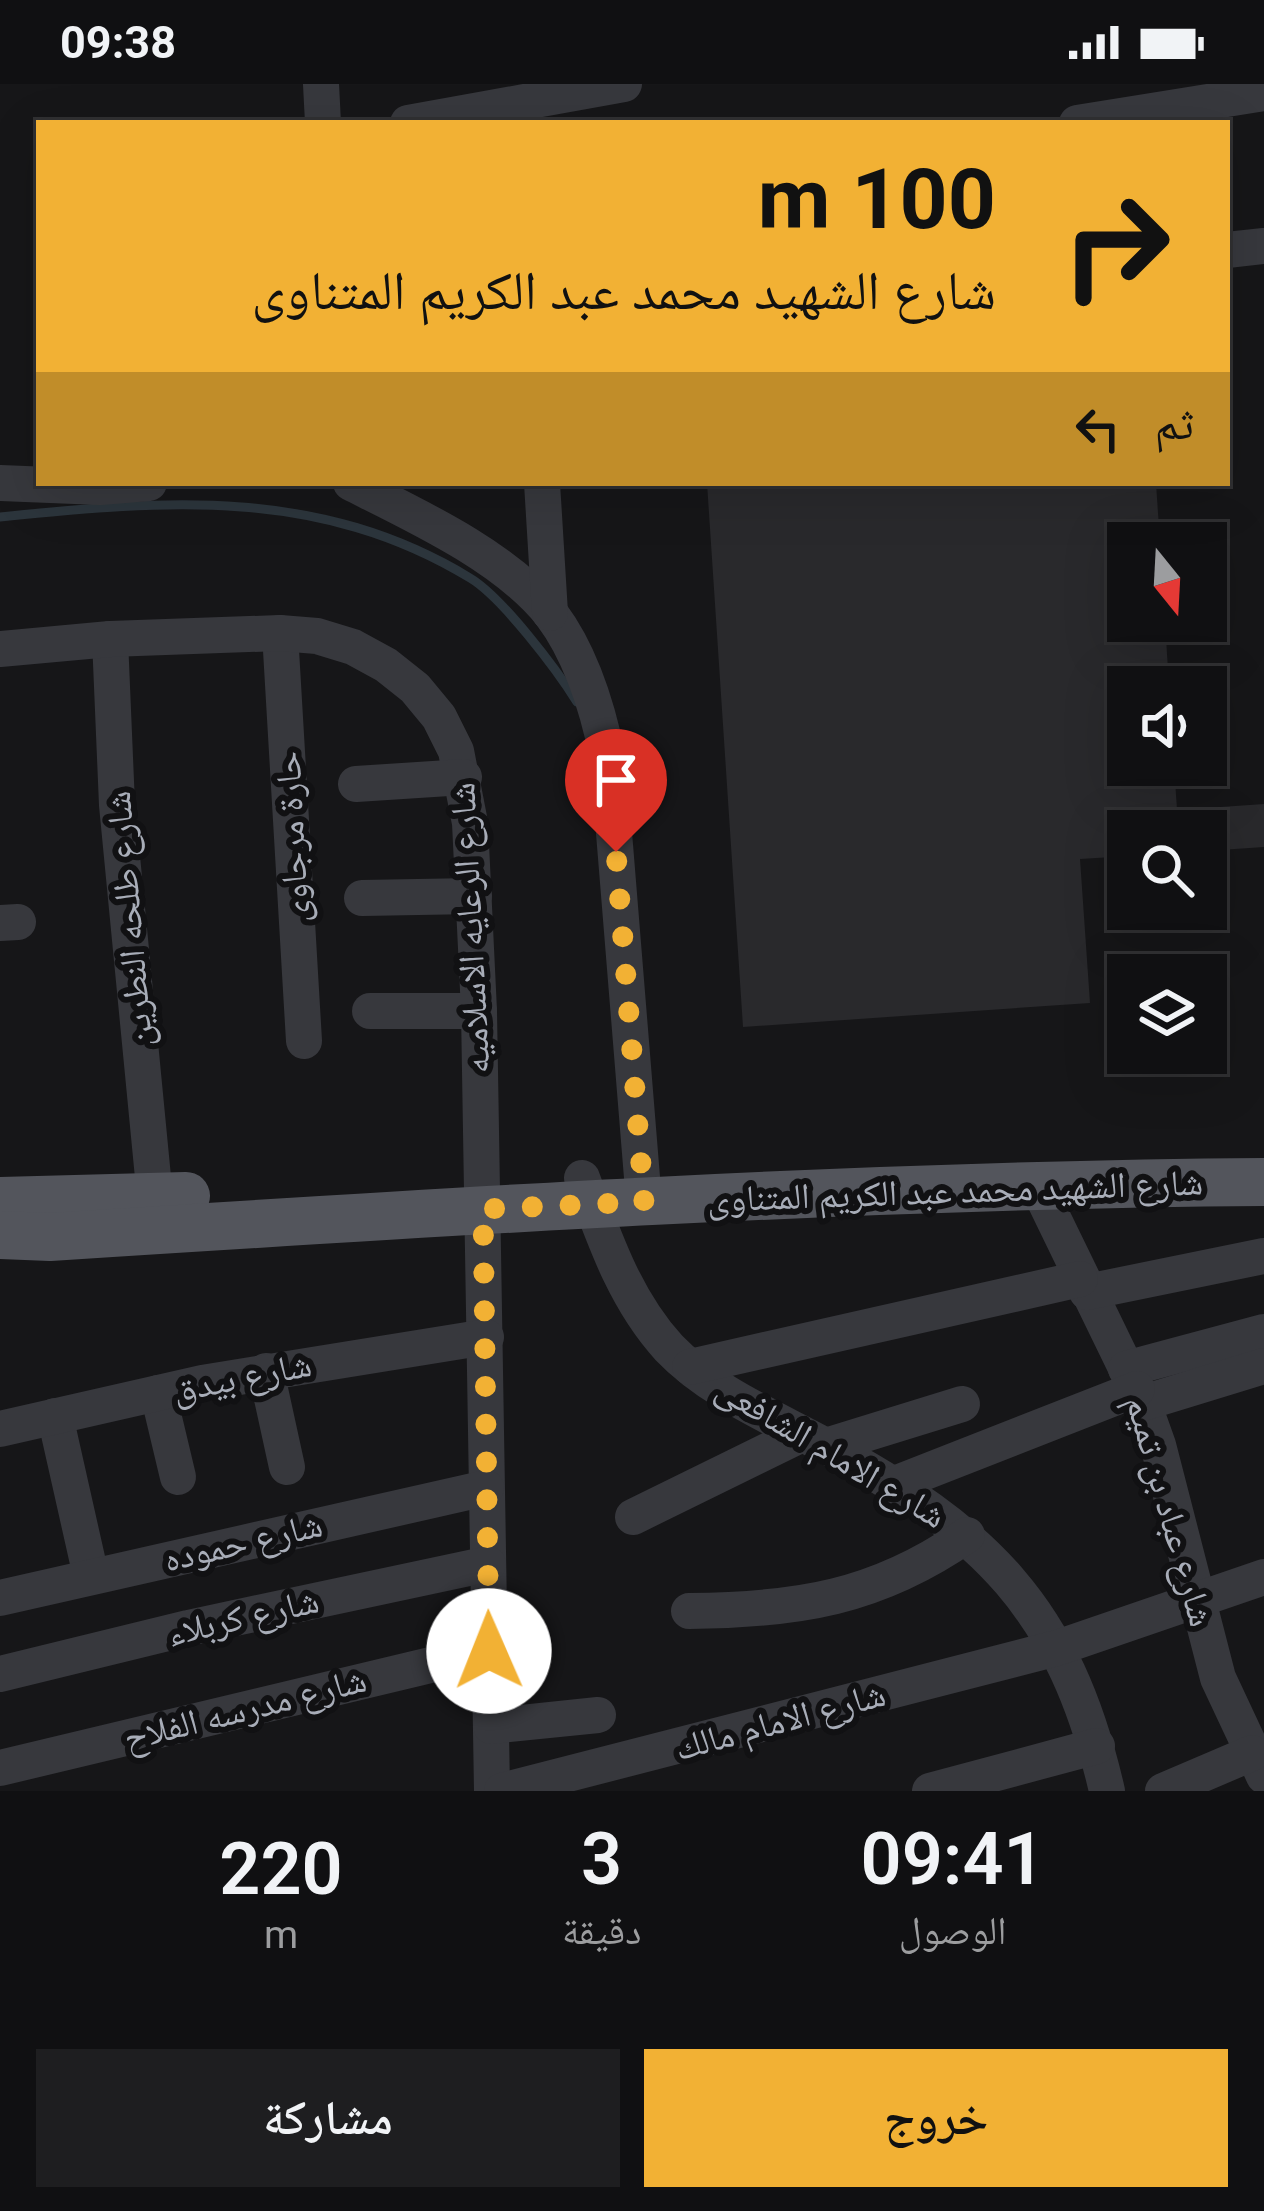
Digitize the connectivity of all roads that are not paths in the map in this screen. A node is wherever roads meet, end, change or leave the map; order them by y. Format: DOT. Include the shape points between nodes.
graph roads {
  1 [pos="321,84"];
  2 [pos="624,84"];
  3 [pos="1264,93"];
  4 [pos="323,120"];
  5 [pos="425,120"];
  6 [pos="1095,120"];
  7 [pos="1264,246"];
  8 [pos="1230,250"];
  9 [pos="0,483"];
  10 [pos="36,484"];
  11 [pos="75,486"];
  12 [pos="112,486"];
  13 [pos="357,486"];
  14 [pos="542,486"];
  15 [pos="550,613"];
  16 [pos="280,633"];
  17 [pos="110,639"];
  18 [pos="0,650"];
  19 [pos="464,777"];
  20 [pos="356,784"];
  21 [pos="474,896"];
  22 [pos="362,898"];
  23 [pos="370,1011"];
  24 [pos="479,1011"];
  25 [pos="304,1042"];
  26 [pos="1264,1158"];
  27 [pos="1151,1172"];
  28 [pos="1264,1183"];
  29 [pos="1037,1184"];
  30 [pos="643,1189"];
  31 [pos="586,1191"];
  32 [pos="482,1194"];
  33 [pos="155,1198"];
  34 [pos="0,1201"];
  35 [pos="0,1235"];
  36 [pos="1264,1256"];
  37 [pos="1084,1286"];
  38 [pos="1264,1332"];
  39 [pos="486,1337"];
  40 [pos="1264,1366"];
  41 [pos="690,1367"];
  42 [pos="266,1371"];
  43 [pos="1135,1387"];
  44 [pos="158,1393"];
  45 [pos="962,1404"];
  46 [pos="55,1416"];
  47 [pos="0,1430"];
  48 [pos="814,1440"];
  49 [pos="287,1467"];
  50 [pos="178,1477"];
  51 [pos="892,1485"];
  52 [pos="486,1489"];
  53 [pos="633,1517"];
  54 [pos="967,1535"];
  55 [pos="488,1564"];
  56 [pos="91,1576"];
  57 [pos="1264,1577"];
  58 [pos="0,1598"];
  59 [pos="1197,1599"];
  60 [pos="689,1611"];
  61 [pos="1057,1648"];
  62 [pos="489,1651"];
  63 [pos="0,1674"];
  64 [pos="598,1715"];
  65 [pos="490,1726"];
  66 [pos="1097,1746"];
  67 [pos="1257,1753"];
  68 [pos="0,1768"];
  69 [pos="492,1791"];
  70 [pos="502,1791"];
  71 [pos="929,1791"];
  72 [pos="1107,1791"];
  73 [pos="1163,1791"];
  1 -- 4 [label="street"];
  2 -- 5 [label="street"];
  3 -- 6 [label="street"];
  7 -- 8 [label="street"];
  9 -- 10 [label="street"];
  11 -- 12 [label="street"];
  13 -- 15 [label="street" via="444,531"];
  14 -- 15 [label="street"];
  15 -- 30 [label="street" via="591,692 608,759"];
  16 -- 17 [label="street, شارع الرعايه الاسلاميه"];
  16 -- 19 [label="street, شارع الرعايه الاسلاميه" via="317,636 386,664 439,717"];
  16 -- 25 [label="street, حارة مرجاوى"];
  17 -- 18 [label="street, شارع الرعايه الاسلاميه"];
  17 -- 33 [label="street, شارع طلحه النطرين" via="117,806"];
  19 -- 20 [label="street"];
  19 -- 21 [label="street, شارع الرعايه الاسلاميه"];
  21 -- 22 [label="street"];
  21 -- 24 [label="street, شارع الرعايه الاسلاميه"];
  23 -- 24 [label="street"];
  24 -- 32 [label="street, شارع الرعايه الاسلاميه"];
  26 -- 27 [label="main road, شارع الشهيد محمد عبد الكريم المتناوى"];
  27 -- 28 [label="main road, شارع الشهيد محمد عبد الكريم المتناوى"];
  27 -- 29 [label="main road, شارع الشهيد محمد عبد الكريم المتناوى"];
  27 -- 30 [label="main road, شارع الشهيد محمد عبد الكريم المتناوى"];
  29 -- 30 [label="main road, شارع الشهيد محمد عبد الكريم المتناوى"];
  29 -- 37 [label="street, شارع عباد بن تميم"];
  30 -- 31 [label="main road, شارع الشهيد محمد عبد الكريم المتناوى"];
  31 -- 32 [label="main road, شارع الشهيد محمد عبد الكريم المتناوى"];
  31 -- 41 [label="street, شارع الامام الشافعى" via="641,1313"];
  32 -- 33 [label="main road, شارع الشهيد محمد عبد الكريم المتناوى"];
  32 -- 35 [label="main road, شارع الشهيد محمد عبد الكريم المتناوى" via="66,1236"];
  32 -- 39 [label="street, شارع الرعايه الاسلاميه"];
  33 -- 34 [label="main road, شارع الشهيد محمد عبد الكريم المتناوى"];
  36 -- 37 [label="street"];
  37 -- 41 [label="street"];
  37 -- 43 [label="street, شارع عباد بن تميم"];
  38 -- 43 [label="street"];
  39 -- 42 [label="street, شارع بيدق"];
  39 -- 52 [label="street, شارع الرعايه الاسلاميه"];
  40 -- 43 [label="street"];
  41 -- 48 [label="street, شارع الامام الشافعى"];
  42 -- 44 [label="street, شارع بيدق"];
  42 -- 49 [label="street"];
  43 -- 51 [label="street"];
  43 -- 59 [label="street, شارع عباد بن تميم" via="1159,1445"];
  44 -- 46 [label="street, شارع بيدق"];
  44 -- 50 [label="street"];
  45 -- 48 [label="street"];
  46 -- 47 [label="street, شارع بيدق"];
  46 -- 56 [label="street"];
  48 -- 51 [label="street, شارع الامام الشافعى"];
  48 -- 53 [label="street"];
  51 -- 54 [label="street, شارع الامام الشافعى"];
  52 -- 55 [label="street, شارع الرعايه الاسلاميه"];
  52 -- 56 [label="street, شارع حموده"];
  54 -- 60 [label="street" via="872,1587 793,1605"];
  54 -- 61 [label="street, شارع الامام الشافعى"];
  55 -- 62 [label="street, شارع الرعايه الاسلاميه"];
  55 -- 63 [label="street, شارع كربلاء"];
  56 -- 58 [label="street, شارع حموده"];
  57 -- 59 [label="street, شارع الامام مالك"];
  59 -- 61 [label="street, شارع الامام مالك"];
  59 -- 67 [label="street, شارع عباد بن تميم" via="1218,1678"];
  61 -- 66 [label="street, شارع الامام الشافعى"];
  61 -- 70 [label="street, شارع الامام مالك"];
  62 -- 65 [label="street, شارع الرعايه الاسلاميه"];
  62 -- 68 [label="street, شارع مدرسه الفلاح"];
  64 -- 65 [label="street"];
  65 -- 69 [label="street, شارع الرعايه الاسلاميه"];
  66 -- 71 [label="street"];
  66 -- 72 [label="street, شارع الامام الشافعى"];
  67 -- 73 [label="street"];
}
